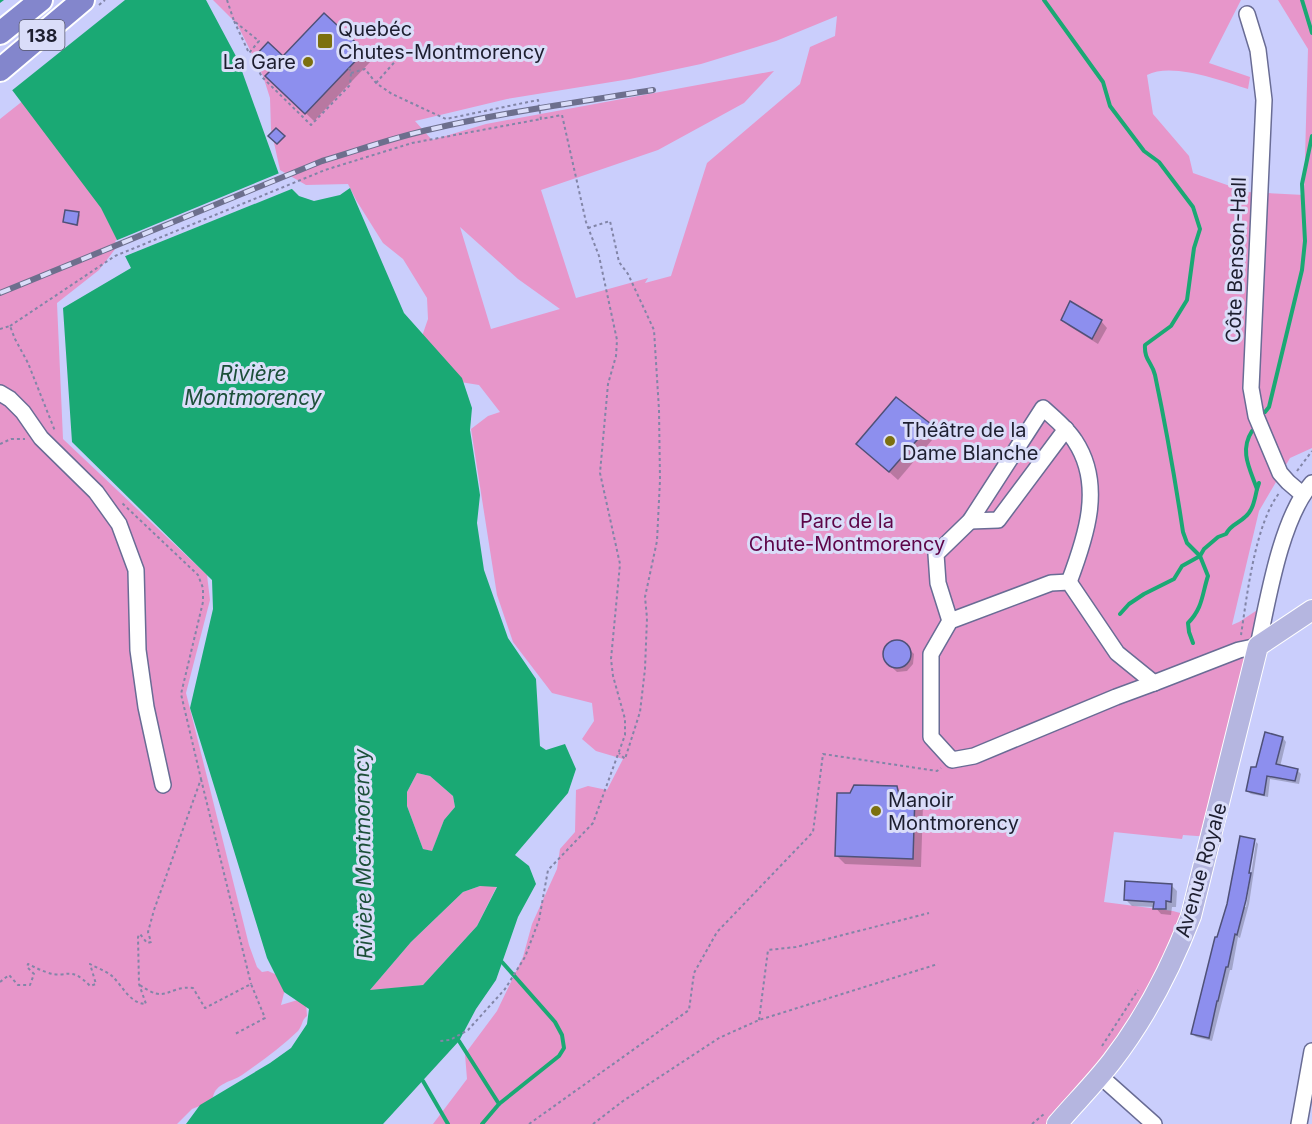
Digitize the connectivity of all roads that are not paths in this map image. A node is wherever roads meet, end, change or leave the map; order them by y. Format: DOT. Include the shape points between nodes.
graph roads {
  1 [pos="41,0"];
  2 [pos="83,0"];
  3 [pos="1247,14"];
  4 [pos="0,33"];
  5 [pos="0,70"];
  6 [pos="0,393"];
  7 [pos="1066,429"];
  8 [pos="1307,488"];
  9 [pos="970,520"];
  10 [pos="1069,582"];
  11 [pos="1312,610"];
  12 [pos="950,621"];
  13 [pos="1249,648"];
  14 [pos="1154,683"];
  15 [pos="163,785"];
  16 [pos="1312,1051"];
  17 [pos="1099,1075"];
  18 [pos="1052,1118"];
  19 [pos="1154,1124"];
  20 [pos="1299,1124"];
  1 -- 4 [label="highway, 138"];
  2 -- 5 [label="highway, 138"];
  3 -- 8 [label="street, Côte Benson-Hall" via="1258,50 1264,100 1251,388 1256,416 1280,473 1288,482"];
  6 -- 15 [label="street" via="23,412 41,438 96,492 119,524 136,570 138,650"];
  7 -- 9 [label="street" via="998,520"];
  7 -- 9 [label="street" via="1043,408"];
  7 -- 10 [label="street" via="1086,461 1091,506 1084,543"];
  8 -- 13 [label="street" via="1281,550"];
  9 -- 12 [label="street" via="936,554 938,583"];
  10 -- 12 [label="street" via="1051,583"];
  10 -- 14 [label="street" via="1118,653"];
  11 -- 13 [label="main road"];
  12 -- 14 [label="street" via="931,654 931,737 952,760 974,756"];
  13 -- 14 [label="street"];
  13 -- 17 [label="main road, Avenue Royale" via="1202,874 1184,934 1140,1022"];
  16 -- 20 [label="street"];
  17 -- 18 [label="main road, Avenue Royale"];
  17 -- 19 [label="street"];
}
